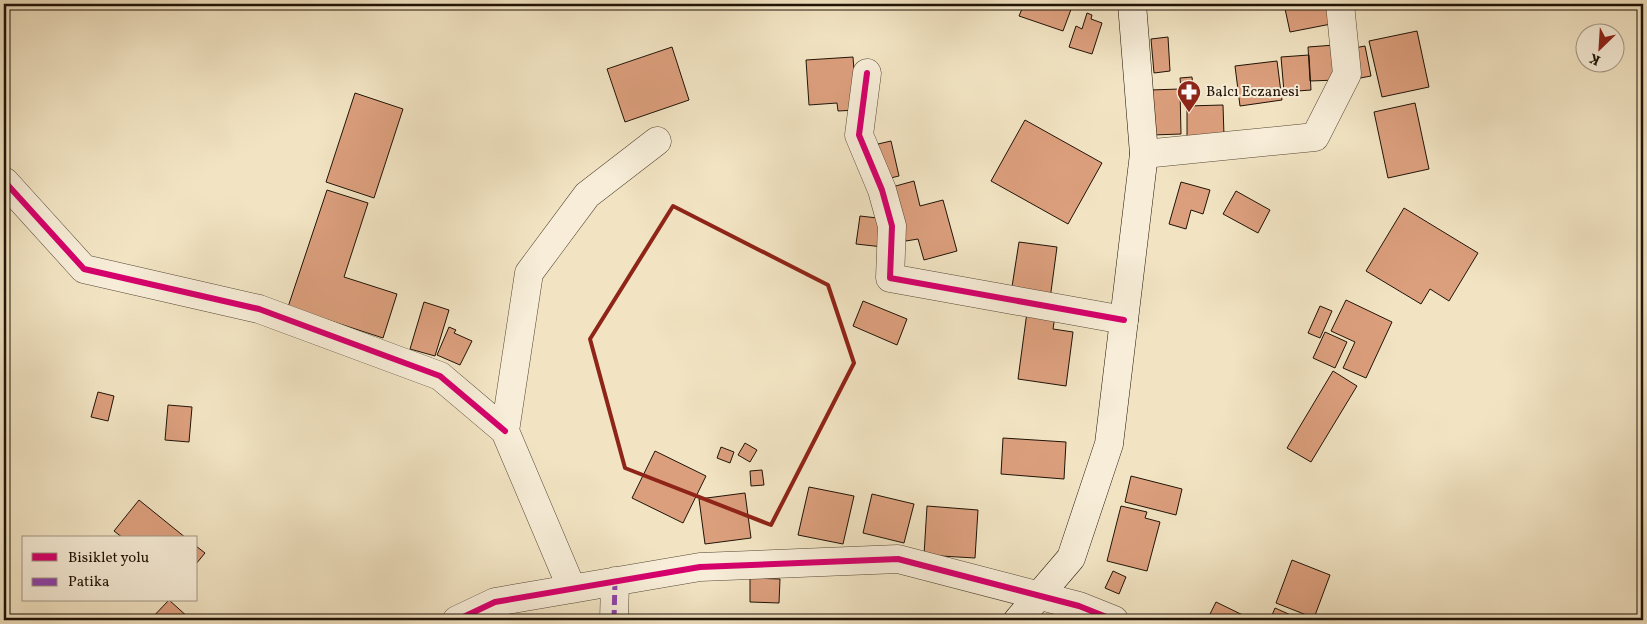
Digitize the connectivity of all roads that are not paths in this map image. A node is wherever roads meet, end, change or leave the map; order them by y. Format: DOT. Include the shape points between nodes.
graph roads {
  1 [pos="1132,4"];
  2 [pos="1340,4"];
  3 [pos="867,73"];
  4 [pos="657,141"];
  5 [pos="1144,154"];
  6 [pos="5,182"];
  7 [pos="1124,320"];
  8 [pos="505,431"];
  9 [pos="615,581"];
  10 [pos="572,589"];
  11 [pos="1039,596"];
  12 [pos="457,620"];
  13 [pos="614,620"];
  14 [pos="1018,620"];
  15 [pos="1114,620"];
  1 -- 5 [label="street"];
  2 -- 5 [label="street" via="1347,74 1315,137"];
  3 -- 7 [label="street" via="859,135 882,190 892,226 890,278"];
  4 -- 8 [label="street" via="587,195 530,273"];
  5 -- 7 [label="street"];
  6 -- 8 [label="street" via="84,269 259,309 440,376"];
  7 -- 11 [label="street" via="1109,444 1072,558"];
  8 -- 10 [label="street"];
  9 -- 10 [label="street"];
  9 -- 11 [label="street" via="700,567 898,559"];
  9 -- 13 [label="street"];
  10 -- 12 [label="street" via="494,602"];
  11 -- 14 [label="street"];
  11 -- 15 [label="street" via="1079,606"];
}
